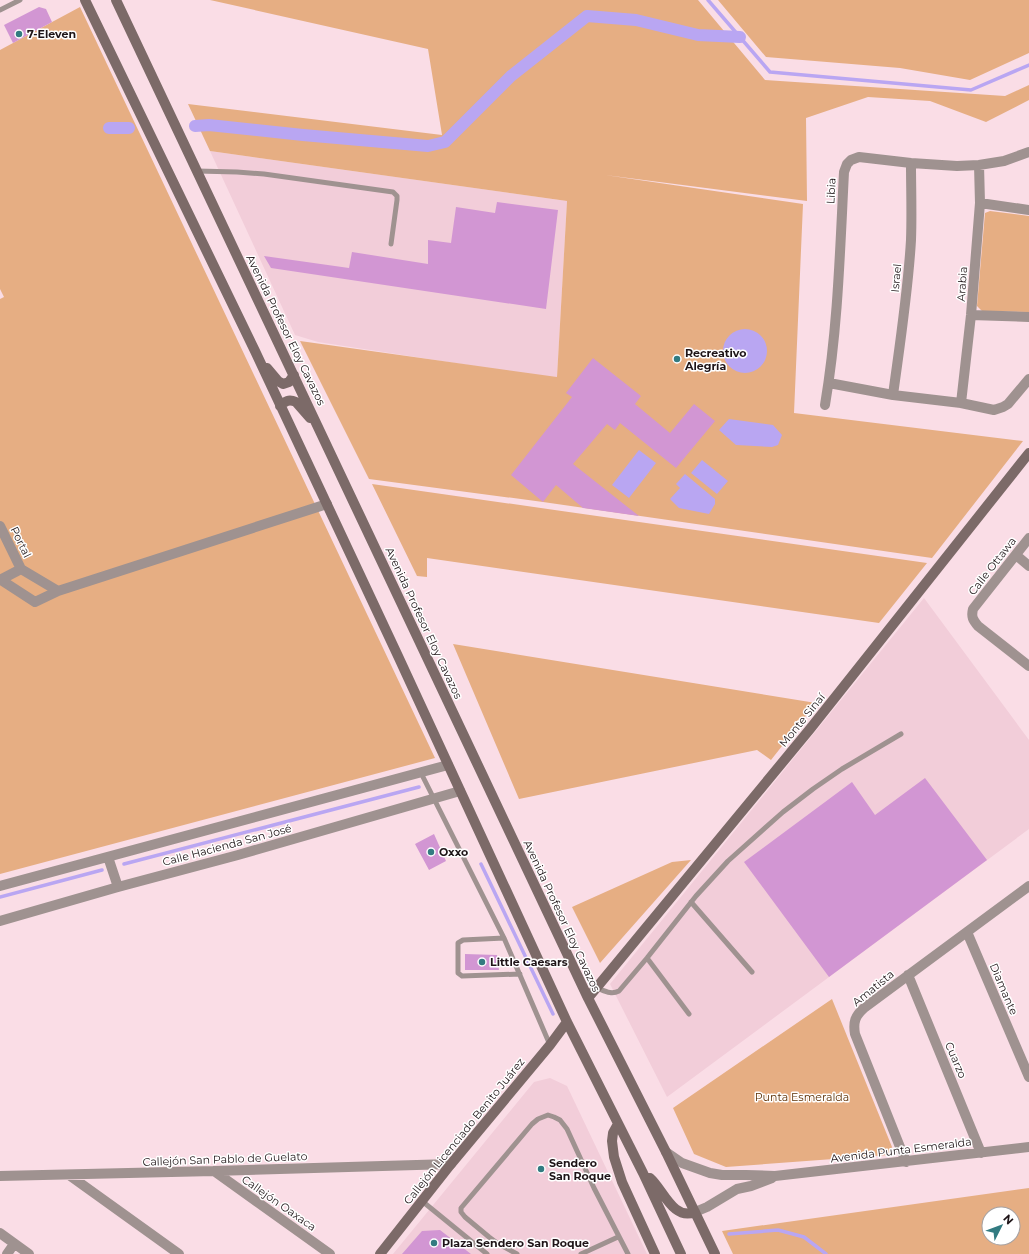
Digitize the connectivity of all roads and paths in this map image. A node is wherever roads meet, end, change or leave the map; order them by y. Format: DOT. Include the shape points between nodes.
graph roads {
  1 [pos="85,0"];
  2 [pos="116,0"];
  3 [pos="17,1"];
  4 [pos="0,10"];
  5 [pos="1029,152"];
  6 [pos="911,163"];
  7 [pos="979,165"];
  8 [pos="197,171"];
  9 [pos="980,203"];
  10 [pos="1029,210"];
  11 [pos="392,244"];
  12 [pos="971,315"];
  13 [pos="1029,317"];
  14 [pos="255,351"];
  15 [pos="294,375"];
  16 [pos="1029,379"];
  17 [pos="828,383"];
  18 [pos="893,395"];
  19 [pos="961,404"];
  20 [pos="825,405"];
  21 [pos="280,406"];
  22 [pos="319,429"];
  23 [pos="1029,453"];
  24 [pos="326,504"];
  25 [pos="0,526"];
  26 [pos="1029,538"];
  27 [pos="1016,555"];
  28 [pos="1029,566"];
  29 [pos="21,569"];
  30 [pos="0,580"];
  31 [pos="58,591"];
  32 [pos="1029,666"];
  33 [pos="901,734"];
  34 [pos="448,765"];
  35 [pos="421,773"];
  36 [pos="460,791"];
  37 [pos="434,798"];
  38 [pos="108,856"];
  39 [pos="0,886"];
  40 [pos="118,887"];
  41 [pos="1028,890"];
  42 [pos="691,902"];
  43 [pos="0,921"];
  44 [pos="967,932"];
  45 [pos="504,938"];
  46 [pos="647,958"];
  47 [pos="752,972"];
  48 [pos="520,974"];
  49 [pos="908,975"];
  50 [pos="597,988"];
  51 [pos="588,998"];
  52 [pos="689,1014"];
  53 [pos="567,1022"];
  54 [pos="550,1045"];
  55 [pos="1029,1077"];
  56 [pos="618,1124"];
  57 [pos="1029,1147"];
  58 [pos="666,1152"];
  59 [pos="981,1153"];
  60 [pos="906,1162"];
  61 [pos="450,1164"];
  62 [pos="214,1172"];
  63 [pos="644,1173"];
  64 [pos="69,1174"];
  65 [pos="0,1176"];
  66 [pos="775,1176"];
  67 [pos="422,1200"];
  68 [pos="695,1212"];
  69 [pos="0,1233"];
  70 [pos="618,1237"];
  71 [pos="14,1244"];
  72 [pos="7,1254"];
  73 [pos="29,1254"];
  74 [pos="179,1254"];
  75 [pos="330,1254"];
  76 [pos="380,1254"];
  77 [pos="487,1254"];
  78 [pos="517,1254"];
  79 [pos="581,1254"];
  80 [pos="628,1254"];
  81 [pos="655,1254"];
  82 [pos="681,1254"];
  83 [pos="715,1254"];
  1 -- 14 [label="main road"];
  2 -- 8 [label="main road, Avenida Profesor Eloy Cavazos"];
  3 -- 4 [label="lane"];
  5 -- 7 [label="street, Libia" via="1004,161"];
  6 -- 7 [label="street, Libia"];
  6 -- 17 [label="street, Libia" via="859,157 851,160 846,167"];
  6 -- 18 [label="street, Israel" via="911,239 906,304"];
  7 -- 9 [label="street, Arabia"];
  8 -- 11 [label="lane" via="264,174 393,192 397,200"];
  8 -- 15 [label="main road, Avenida Profesor Eloy Cavazos"];
  9 -- 10 [label="street"];
  9 -- 12 [label="street, Arabia"];
  12 -- 13 [label="street"];
  12 -- 19 [label="street, Arabia"];
  14 -- 15 [label="main road" via="280,383 288,383"];
  14 -- 21 [label="main road"];
  15 -- 22 [label="main road, Avenida Profesor Eloy Cavazos"];
  16 -- 19 [label="street" via="1003,407 994,410"];
  17 -- 18 [label="street"];
  17 -- 20 [label="street, Libia"];
  18 -- 19 [label="street"];
  21 -- 22 [label="main road" via="286,401 296,402"];
  21 -- 24 [label="main road"];
  22 -- 51 [label="main road, Avenida Profesor Eloy Cavazos"];
  23 -- 50 [label="main road, Monte Sinaí" via="810,729"];
  24 -- 31 [label="street"];
  24 -- 34 [label="main road"];
  25 -- 29 [label="street, Portal"];
  26 -- 27 [label="street, Calle Ottawa"];
  27 -- 28 [label="street"];
  27 -- 32 [label="street, Calle Ottawa" via="973,609 972,615 978,626"];
  29 -- 30 [label="street"];
  29 -- 31 [label="street"];
  30 -- 31 [label="street" via="35,602"];
  33 -- 42 [label="lane" via="842,769 783,812 728,861"];
  34 -- 35 [label="street, Calle Hacienda San José"];
  34 -- 36 [label="main road"];
  35 -- 37 [label="lane"];
  35 -- 38 [label="street, Calle Hacienda San José"];
  36 -- 37 [label="street, Calle Hacienda San José"];
  36 -- 53 [label="main road"];
  37 -- 40 [label="street, Calle Hacienda San José"];
  37 -- 45 [label="lane"];
  38 -- 39 [label="street, Calle Hacienda San José"];
  38 -- 40 [label="street"];
  40 -- 43 [label="street, Calle Hacienda San José"];
  41 -- 44 [label="street, Amatista"];
  42 -- 46 [label="lane"];
  42 -- 47 [label="lane"];
  44 -- 49 [label="street, Amatista"];
  44 -- 55 [label="street, Diamante"];
  45 -- 48 [label="lane"];
  45 -- 48 [label="lane" via="463,940 458,943 458,973 462,976"];
  46 -- 50 [label="lane" via="619,991 609,993"];
  46 -- 52 [label="lane"];
  48 -- 54 [label="lane"];
  49 -- 59 [label="street, Cuarzo"];
  49 -- 60 [label="street, Amatista" via="859,1013 855,1018 854,1027"];
  50 -- 51 [label="main road, Monte Sinaí"];
  51 -- 58 [label="main road, Avenida Profesor Eloy Cavazos"];
  53 -- 54 [label="main road, Callejón Licenciado Benito Juárez"];
  53 -- 56 [label="main road"];
  54 -- 61 [label="main road, Callejón Licenciado Benito Juárez"];
  56 -- 63 [label="main road"];
  56 -- 81 [label="main road" via="612,1141 614,1157 622,1182"];
  57 -- 59 [label="street, Avenida Punta Esmeralda"];
  58 -- 66 [label="street, Avenida Punta Esmeralda" via="682,1163 722,1175"];
  58 -- 68 [label="main road, Avenida Profesor Eloy Cavazos"];
  59 -- 60 [label="street, Avenida Punta Esmeralda"];
  60 -- 66 [label="street, Avenida Punta Esmeralda"];
  61 -- 62 [label="street, Callejón San Pablo de Guelato"];
  61 -- 67 [label="main road, Callejón Licenciado Benito Juárez"];
  62 -- 64 [label="street, Callejón San Pablo de Guelato"];
  62 -- 75 [label="street, Callejón Oaxaca"];
  63 -- 68 [label="main road" via="676,1210 687,1215"];
  63 -- 82 [label="main road"];
  64 -- 65 [label="street, Callejón San Pablo de Guelato"];
  64 -- 74 [label="street"];
  66 -- 68 [label="street, Avenida Punta Esmeralda" via="752,1186 737,1189 708,1208"];
  67 -- 76 [label="main road, Callejón Licenciado Benito Juárez"];
  67 -- 77 [label="lane"];
  68 -- 83 [label="main road, Avenida Profesor Eloy Cavazos"];
  69 -- 71 [label="street"];
  70 -- 78 [label="lane" via="567,1129 560,1120 548,1115 532,1124 461,1208 465,1217 489,1237"];
  70 -- 79 [label="lane"];
  70 -- 80 [label="lane"];
  71 -- 72 [label="street"];
  71 -- 73 [label="street"];
}
